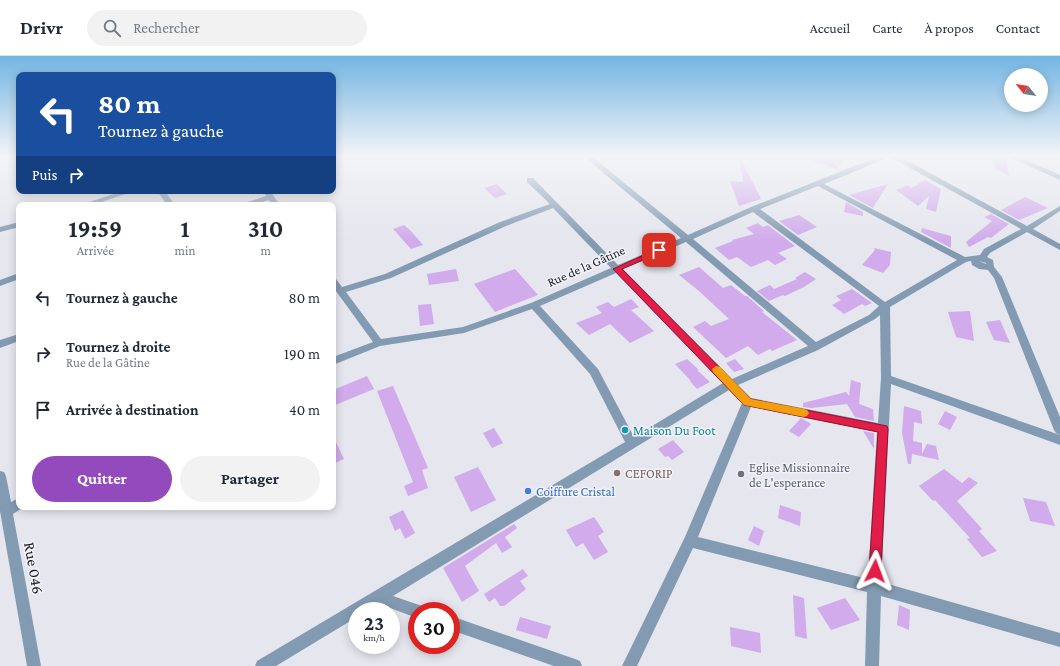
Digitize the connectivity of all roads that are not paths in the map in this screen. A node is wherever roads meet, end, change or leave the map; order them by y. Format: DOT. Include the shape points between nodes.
graph roads {
  1 [pos="533,183"];
  2 [pos="620,183"];
  3 [pos="943,183"];
  4 [pos="819,184"];
  5 [pos="121,194"];
  6 [pos="268,194"];
  7 [pos="94,202"];
  8 [pos="250,202"];
  9 [pos="555,205"];
  10 [pos="1060,208"];
  11 [pos="754,209"];
  12 [pos="16,225"];
  13 [pos="1027,229"];
  14 [pos="0,230"];
  15 [pos="687,238"];
  16 [pos="1060,247"];
  17 [pos="974,259"];
  18 [pos="617,269"];
  19 [pos="16,277"];
  20 [pos="0,283"];
  21 [pos="336,285"];
  22 [pos="340,291"];
  23 [pos="534,305"];
  24 [pos="885,306"];
  25 [pos="16,338"];
  26 [pos="379,343"];
  27 [pos="0,344"];
  28 [pos="815,347"];
  29 [pos="336,360"];
  30 [pos="886,378"];
  31 [pos="730,384"];
  32 [pos="748,402"];
  33 [pos="883,429"];
  34 [pos="1060,430"];
  35 [pos="1060,440"];
  36 [pos="632,444"];
  37 [pos="0,476"];
  38 [pos="16,506"];
  39 [pos="6,511"];
  40 [pos="690,541"];
  41 [pos="874,587"];
  42 [pos="378,598"];
  43 [pos="408,608"];
  44 [pos="460,626"];
  45 [pos="1060,640"];
  46 [pos="34,666"];
  47 [pos="262,666"];
  48 [pos="575,666"];
  49 [pos="629,666"];
  50 [pos="872,666"];
  1 -- 9 [label="street"];
  2 -- 15 [label="street"];
  3 -- 13 [label="street"];
  4 -- 11 [label="street, Rue de la Gâtine"];
  4 -- 17 [label="street"];
  5 -- 7 [label="street"];
  6 -- 8 [label="street"];
  9 -- 18 [label="street"];
  9 -- 22 [label="street" via="503,224 388,276"];
  10 -- 13 [label="street"];
  11 -- 15 [label="street, Rue de la Gâtine"];
  11 -- 24 [label="street"];
  12 -- 14 [label="street"];
  13 -- 16 [label="street"];
  13 -- 17 [label="street"];
  15 -- 18 [label="street, Rue de la Gâtine"];
  15 -- 28 [label="street"];
  17 -- 24 [label="street" via="941,272"];
  17 -- 34 [label="street" via="978,265 990,267 998,276"];
  18 -- 23 [label="street, Rue de la Gâtine"];
  18 -- 31 [label="street"];
  19 -- 20 [label="street"];
  21 -- 22 [label="street"];
  22 -- 26 [label="street"];
  23 -- 26 [label="street, Rue de la Gâtine" via="464,330"];
  23 -- 36 [label="street" via="594,372"];
  24 -- 28 [label="street" via="872,317"];
  24 -- 30 [label="street"];
  25 -- 27 [label="street"];
  26 -- 29 [label="street, Rue de la Gâtine"];
  28 -- 31 [label="street"];
  30 -- 33 [label="street"];
  30 -- 35 [label="street"];
  31 -- 32 [label="street"];
  31 -- 36 [label="street"];
  32 -- 33 [label="street"];
  32 -- 40 [label="street"];
  33 -- 41 [label="street"];
  36 -- 42 [label="street"];
  37 -- 39 [label="street, Rue 046"];
  38 -- 39 [label="street"];
  39 -- 46 [label="street, Rue 046"];
  40 -- 41 [label="street"];
  40 -- 49 [label="street"];
  41 -- 45 [label="street"];
  41 -- 50 [label="street"];
  42 -- 43 [label="street"];
  42 -- 47 [label="street"];
  44 -- 48 [label="street"];
}
